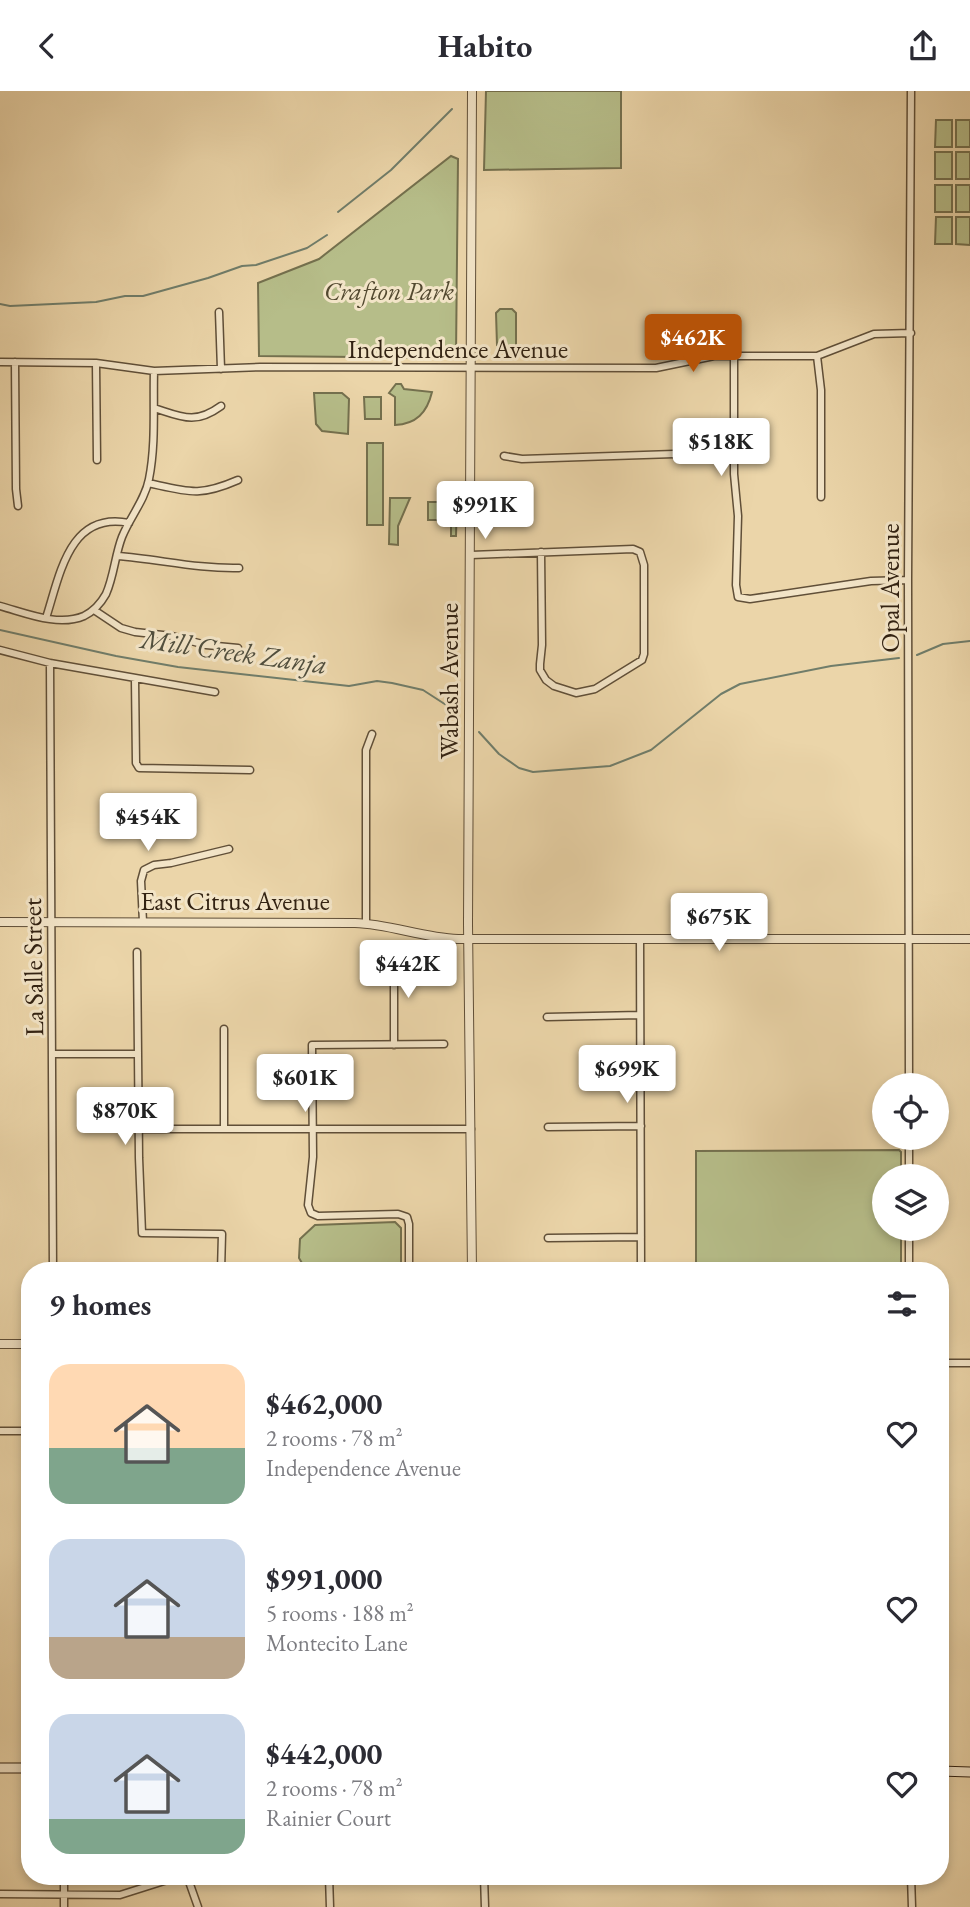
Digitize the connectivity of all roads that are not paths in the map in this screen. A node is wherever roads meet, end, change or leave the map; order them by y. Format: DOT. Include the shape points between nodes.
graph roads {
  1 [pos="472,91"];
  2 [pos="911,91"];
  3 [pos="219,312"];
  4 [pos="911,333"];
  5 [pos="734,356"];
  6 [pos="817,356"];
  7 [pos="0,362"];
  8 [pos="15,362"];
  9 [pos="96,363"];
  10 [pos="472,368"];
  11 [pos="221,369"];
  12 [pos="154,371"];
  13 [pos="221,406"];
  14 [pos="154,408"];
  15 [pos="735,452"];
  16 [pos="504,456"];
  17 [pos="97,460"];
  18 [pos="238,480"];
  19 [pos="149,483"];
  20 [pos="821,497"];
  21 [pos="18,506"];
  22 [pos="129,523"];
  23 [pos="541,552"];
  24 [pos="471,555"];
  25 [pos="117,556"];
  26 [pos="239,568"];
  27 [pos="908,580"];
  28 [pos="0,606"];
  29 [pos="94,610"];
  30 [pos="46,618"];
  31 [pos="238,647"];
  32 [pos="0,650"];
  33 [pos="50,663"];
  34 [pos="135,679"];
  35 [pos="215,692"];
  36 [pos="372,734"];
  37 [pos="250,770"];
  38 [pos="229,849"];
  39 [pos="0,922"];
  40 [pos="52,922"];
  41 [pos="143,922"];
  42 [pos="366,923"];
  43 [pos="468,939"];
  44 [pos="640,939"];
  45 [pos="909,939"];
  46 [pos="970,939"];
  47 [pos="137,952"];
  48 [pos="394,956"];
  49 [pos="640,1016"];
  50 [pos="547,1017"];
  51 [pos="224,1029"];
  52 [pos="444,1044"];
  53 [pos="394,1045"];
  54 [pos="53,1054"];
  55 [pos="138,1054"];
  56 [pos="909,1073"];
  57 [pos="641,1126"];
  58 [pos="548,1127"];
  59 [pos="224,1128"];
  60 [pos="313,1128"];
  61 [pos="139,1129"];
  62 [pos="471,1129"];
  63 [pos="641,1237"];
  64 [pos="548,1238"];
  65 [pos="909,1241"];
  66 [pos="53,1262"];
  67 [pos="221,1262"];
  68 [pos="408,1262"];
  69 [pos="472,1262"];
  70 [pos="641,1262"];
  71 [pos="909,1262"];
  72 [pos="0,1344"];
  73 [pos="21,1344"];
  74 [pos="949,1363"];
  75 [pos="970,1363"];
  76 [pos="0,1431"];
  77 [pos="21,1431"];
  78 [pos="0,1768"];
  79 [pos="21,1768"];
  80 [pos="949,1771"];
  81 [pos="970,1772"];
  82 [pos="64,1885"];
  83 [pos="152,1885"];
  84 [pos="190,1885"];
  85 [pos="329,1885"];
  86 [pos="485,1885"];
  87 [pos="911,1885"];
  88 [pos="0,1894"];
  89 [pos="64,1895"];
  90 [pos="64,1907"];
  91 [pos="198,1907"];
  92 [pos="330,1907"];
  93 [pos="485,1907"];
  94 [pos="912,1907"];
  1 -- 10 [label="street, Wabash Avenue"];
  2 -- 4 [label="street, Opal Avenue"];
  3 -- 11 [label="street"];
  4 -- 6 [label="street, Independence Avenue" via="874,334"];
  4 -- 27 [label="street, Opal Avenue"];
  5 -- 6 [label="street, Independence Avenue"];
  5 -- 10 [label="street, Independence Avenue" via="704,357 656,368"];
  5 -- 15 [label="street"];
  6 -- 20 [label="street"];
  7 -- 8 [label="street, Independence Avenue"];
  8 -- 9 [label="street, Independence Avenue"];
  8 -- 21 [label="street"];
  9 -- 12 [label="street, Independence Avenue"];
  9 -- 17 [label="street"];
  10 -- 11 [label="street, Independence Avenue"];
  10 -- 24 [label="street, Wabash Avenue"];
  11 -- 12 [label="street, Independence Avenue"];
  12 -- 14 [label="street"];
  13 -- 14 [label="street" via="198,418"];
  14 -- 19 [label="street"];
  15 -- 16 [label="street"];
  15 -- 27 [label="street" via="738,597"];
  18 -- 19 [label="street" via="203,493"];
  19 -- 22 [label="street"];
  22 -- 25 [label="street"];
  22 -- 30 [label="street" via="108,521 80,535 58,579"];
  23 -- 23 [label="street" via="640,552 644,558 642,660 595,689 576,693 546,680 540,670"];
  23 -- 24 [label="street"];
  24 -- 43 [label="street, Wabash Avenue"];
  25 -- 26 [label="street"];
  25 -- 29 [label="street" via="107,591"];
  27 -- 45 [label="street, Opal Avenue"];
  28 -- 30 [label="street"];
  29 -- 30 [label="street" via="70,620"];
  29 -- 31 [label="street" via="135,632"];
  32 -- 33 [label="street"];
  33 -- 34 [label="street"];
  33 -- 40 [label="street, La Salle Street"];
  34 -- 35 [label="street"];
  34 -- 37 [label="street" via="139,768"];
  36 -- 42 [label="street" via="366,750"];
  38 -- 41 [label="street" via="144,870"];
  39 -- 40 [label="street, East Citrus Avenue"];
  40 -- 41 [label="street, East Citrus Avenue"];
  40 -- 54 [label="street, La Salle Street"];
  41 -- 42 [label="street, East Citrus Avenue"];
  42 -- 43 [label="street, East Citrus Avenue" via="435,938"];
  43 -- 44 [label="street, East Citrus Avenue"];
  43 -- 62 [label="street, Wabash Avenue"];
  44 -- 45 [label="street, East Citrus Avenue"];
  44 -- 49 [label="street"];
  45 -- 46 [label="street, East Citrus Avenue"];
  45 -- 56 [label="street, Opal Avenue"];
  47 -- 55 [label="street"];
  48 -- 53 [label="street"];
  49 -- 50 [label="street"];
  49 -- 57 [label="street"];
  51 -- 59 [label="street"];
  52 -- 53 [label="street"];
  53 -- 60 [label="street" via="312,1045"];
  54 -- 55 [label="street"];
  54 -- 66 [label="street, La Salle Street"];
  55 -- 61 [label="street"];
  57 -- 58 [label="street"];
  57 -- 63 [label="street"];
  59 -- 60 [label="street"];
  59 -- 61 [label="street"];
  60 -- 62 [label="street"];
  60 -- 68 [label="street" via="310,1213 407,1217"];
  61 -- 67 [label="street" via="142,1233 222,1234"];
  62 -- 69 [label="street, Wabash Avenue"];
  63 -- 64 [label="street"];
  63 -- 70 [label="street"];
  65 -- 71 [label="street"];
  72 -- 73 [label="street"];
  74 -- 75 [label="street"];
  76 -- 77 [label="street"];
  78 -- 79 [label="main road"];
  80 -- 81 [label="main road"];
  82 -- 89 [label="street"];
  83 -- 89 [label="street" via="120,1895"];
  84 -- 91 [label="street"];
  85 -- 92 [label="street"];
  86 -- 93 [label="street"];
  87 -- 94 [label="street"];
  88 -- 89 [label="street"];
  89 -- 90 [label="street"];
}
